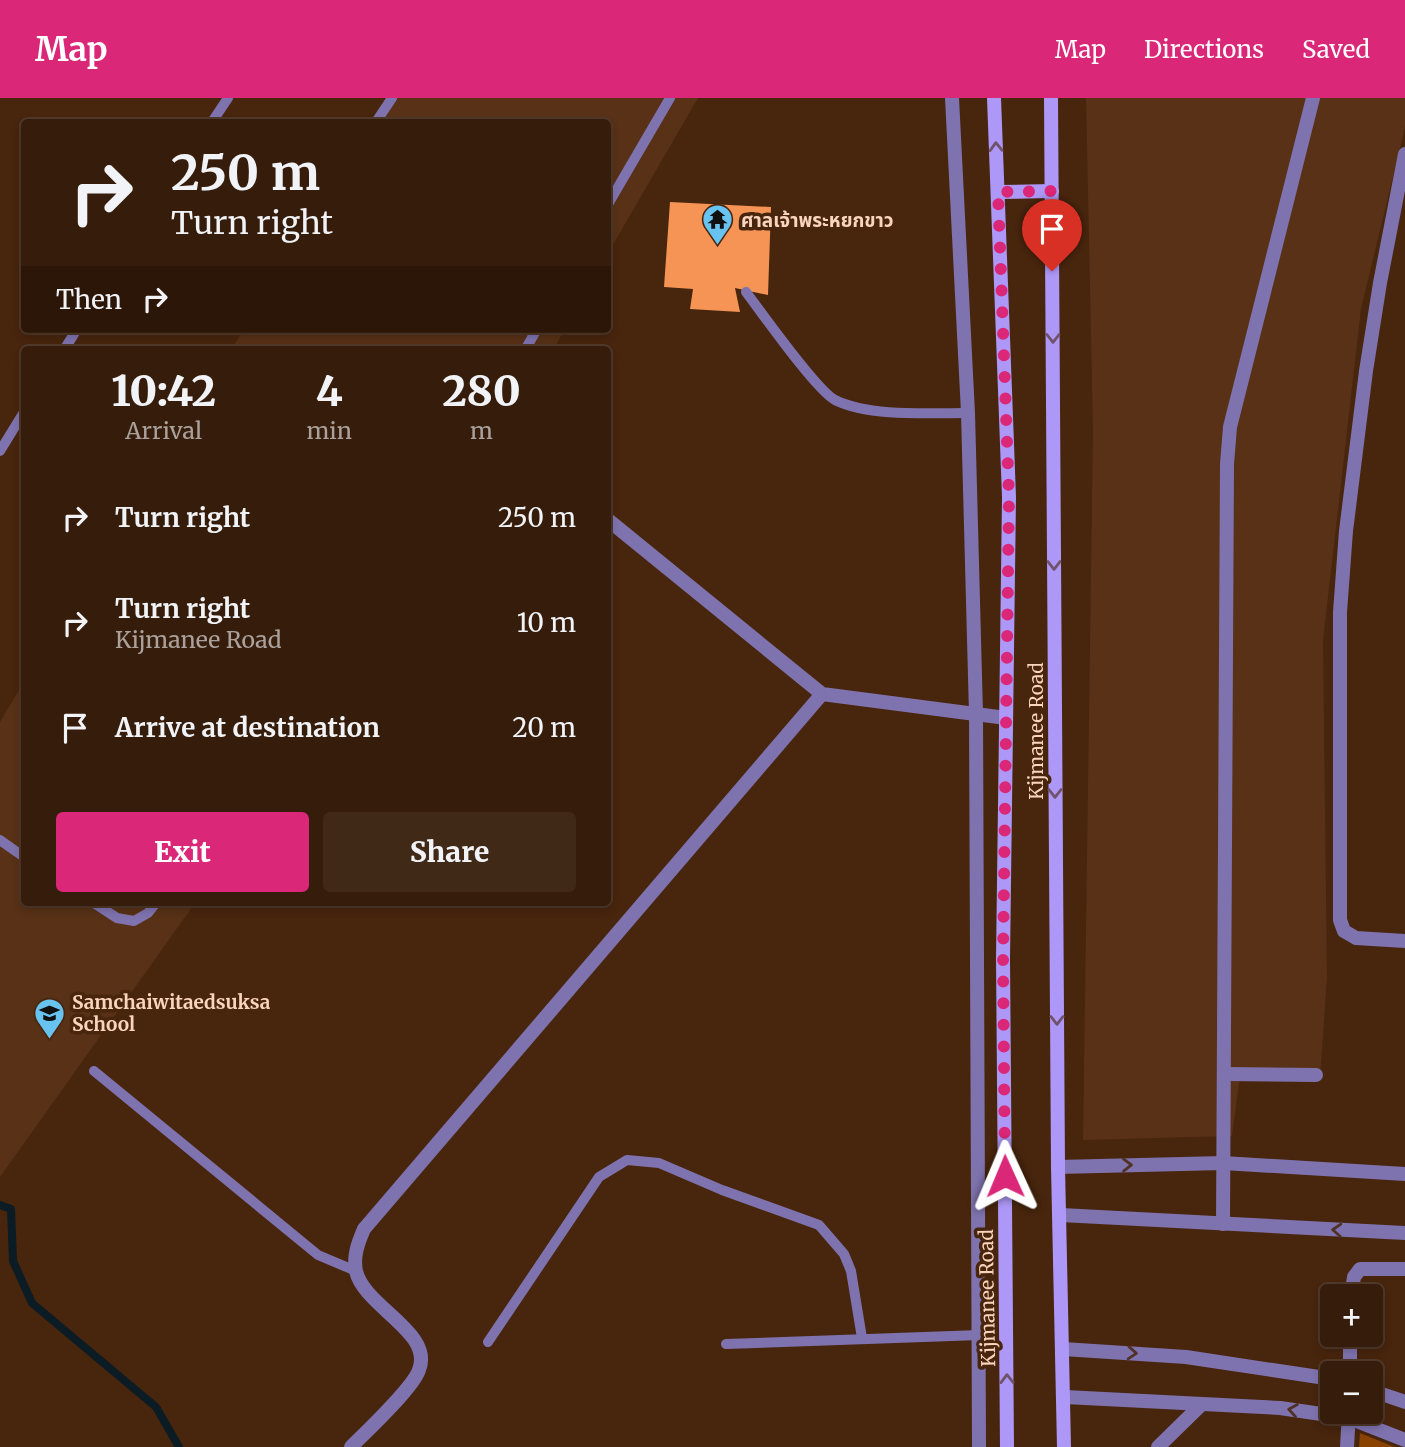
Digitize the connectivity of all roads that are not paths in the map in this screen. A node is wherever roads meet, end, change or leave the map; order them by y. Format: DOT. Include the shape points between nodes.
graph roads {
  1 [pos="228,98"];
  2 [pos="392,98"];
  3 [pos="670,98"];
  4 [pos="952,98"];
  5 [pos="994,98"];
  6 [pos="1051,98"];
  7 [pos="1313,98"];
  8 [pos="214,119"];
  9 [pos="378,119"];
  10 [pos="1404,164"];
  11 [pos="1052,191"];
  12 [pos="998,192"];
  13 [pos="611,199"];
  14 [pos="746,292"];
  15 [pos="968,413"];
  16 [pos="21,417"];
  17 [pos="0,451"];
  18 [pos="611,522"];
  19 [pos="822,694"];
  20 [pos="976,714"];
  21 [pos="1006,718"];
  22 [pos="0,840"];
  23 [pos="21,855"];
  24 [pos="99,906"];
  25 [pos="154,906"];
  26 [pos="1405,941"];
  27 [pos="94,1072"];
  28 [pos="1224,1074"];
  29 [pos="1317,1074"];
  30 [pos="1223,1163"];
  31 [pos="1058,1167"];
  32 [pos="1405,1174"];
  33 [pos="1060,1215"];
  34 [pos="1223,1224"];
  35 [pos="1405,1233"];
  36 [pos="1405,1269"];
  37 [pos="356,1271"];
  38 [pos="1353,1284"];
  39 [pos="980,1335"];
  40 [pos="862,1338"];
  41 [pos="488,1342"];
  42 [pos="726,1344"];
  43 [pos="1063,1349"];
  44 [pos="1320,1377"];
  45 [pos="1383,1394"];
  46 [pos="1065,1397"];
  47 [pos="1405,1402"];
  48 [pos="1202,1404"];
  49 [pos="1320,1412"];
  50 [pos="1348,1424"];
  51 [pos="1369,1424"];
  52 [pos="1405,1440"];
  53 [pos="351,1447"];
  54 [pos="979,1447"];
  55 [pos="1007,1447"];
  56 [pos="1064,1447"];
  57 [pos="1158,1447"];
  58 [pos="1347,1447"];
  1 -- 8 [label="lane"];
  2 -- 9 [label="lane"];
  3 -- 13 [label="lane"];
  4 -- 15 [label="street"];
  12 -- 5 [label="main road, Kijmanee Road, one-way"];
  6 -- 11 [label="main road, Kijmanee Road"];
  7 -- 28 [label="street" via="1230,426"];
  10 -- 26 [label="street" via="1380,283 1348,518 1339,696 1340,920 1344,931 1356,938"];
  11 -- 12 [label="main road"];
  11 -- 31 [label="main road, Kijmanee Road, one-way"];
  12 -- 21 [label="main road, Kijmanee Road" via="1009,497"];
  14 -- 15 [label="lane" via="833,399 874,410"];
  15 -- 20 [label="street"];
  16 -- 17 [label="lane"];
  18 -- 19 [label="street"];
  19 -- 20 [label="street"];
  19 -- 37 [label="street" via="363,1229"];
  20 -- 21 [label="street"];
  20 -- 39 [label="street"];
  55 -- 21 [label="main road, Kijmanee Road, one-way"];
  22 -- 23 [label="lane"];
  24 -- 25 [label="lane" via="117,918 134,921"];
  27 -- 37 [label="lane" via="318,1255"];
  28 -- 29 [label="street"];
  28 -- 30 [label="street"];
  31 -- 30 [label="street, one-way"];
  30 -- 32 [label="street"];
  30 -- 34 [label="street"];
  31 -- 33 [label="main road, Kijmanee Road"];
  33 -- 34 [label="street"];
  33 -- 43 [label="main road, Kijmanee Road"];
  35 -- 34 [label="street, one-way"];
  36 -- 38 [label="street" via="1360,1269"];
  37 -- 53 [label="street" via="364,1290 414,1339 422,1354 419,1371"];
  39 -- 40 [label="lane"];
  39 -- 54 [label="street"];
  40 -- 41 [label="lane" via="852,1271 844,1254 818,1225 659,1163 627,1160 599,1177"];
  40 -- 42 [label="lane"];
  43 -- 44 [label="street, one-way" via="1186,1357"];
  43 -- 46 [label="main road, Kijmanee Road"];
  45 -- 47 [label="street"];
  46 -- 48 [label="street"];
  46 -- 56 [label="main road, Kijmanee Road"];
  49 -- 48 [label="street, one-way"];
  48 -- 57 [label="street"];
  50 -- 58 [label="street"];
  51 -- 52 [label="street"];
}
